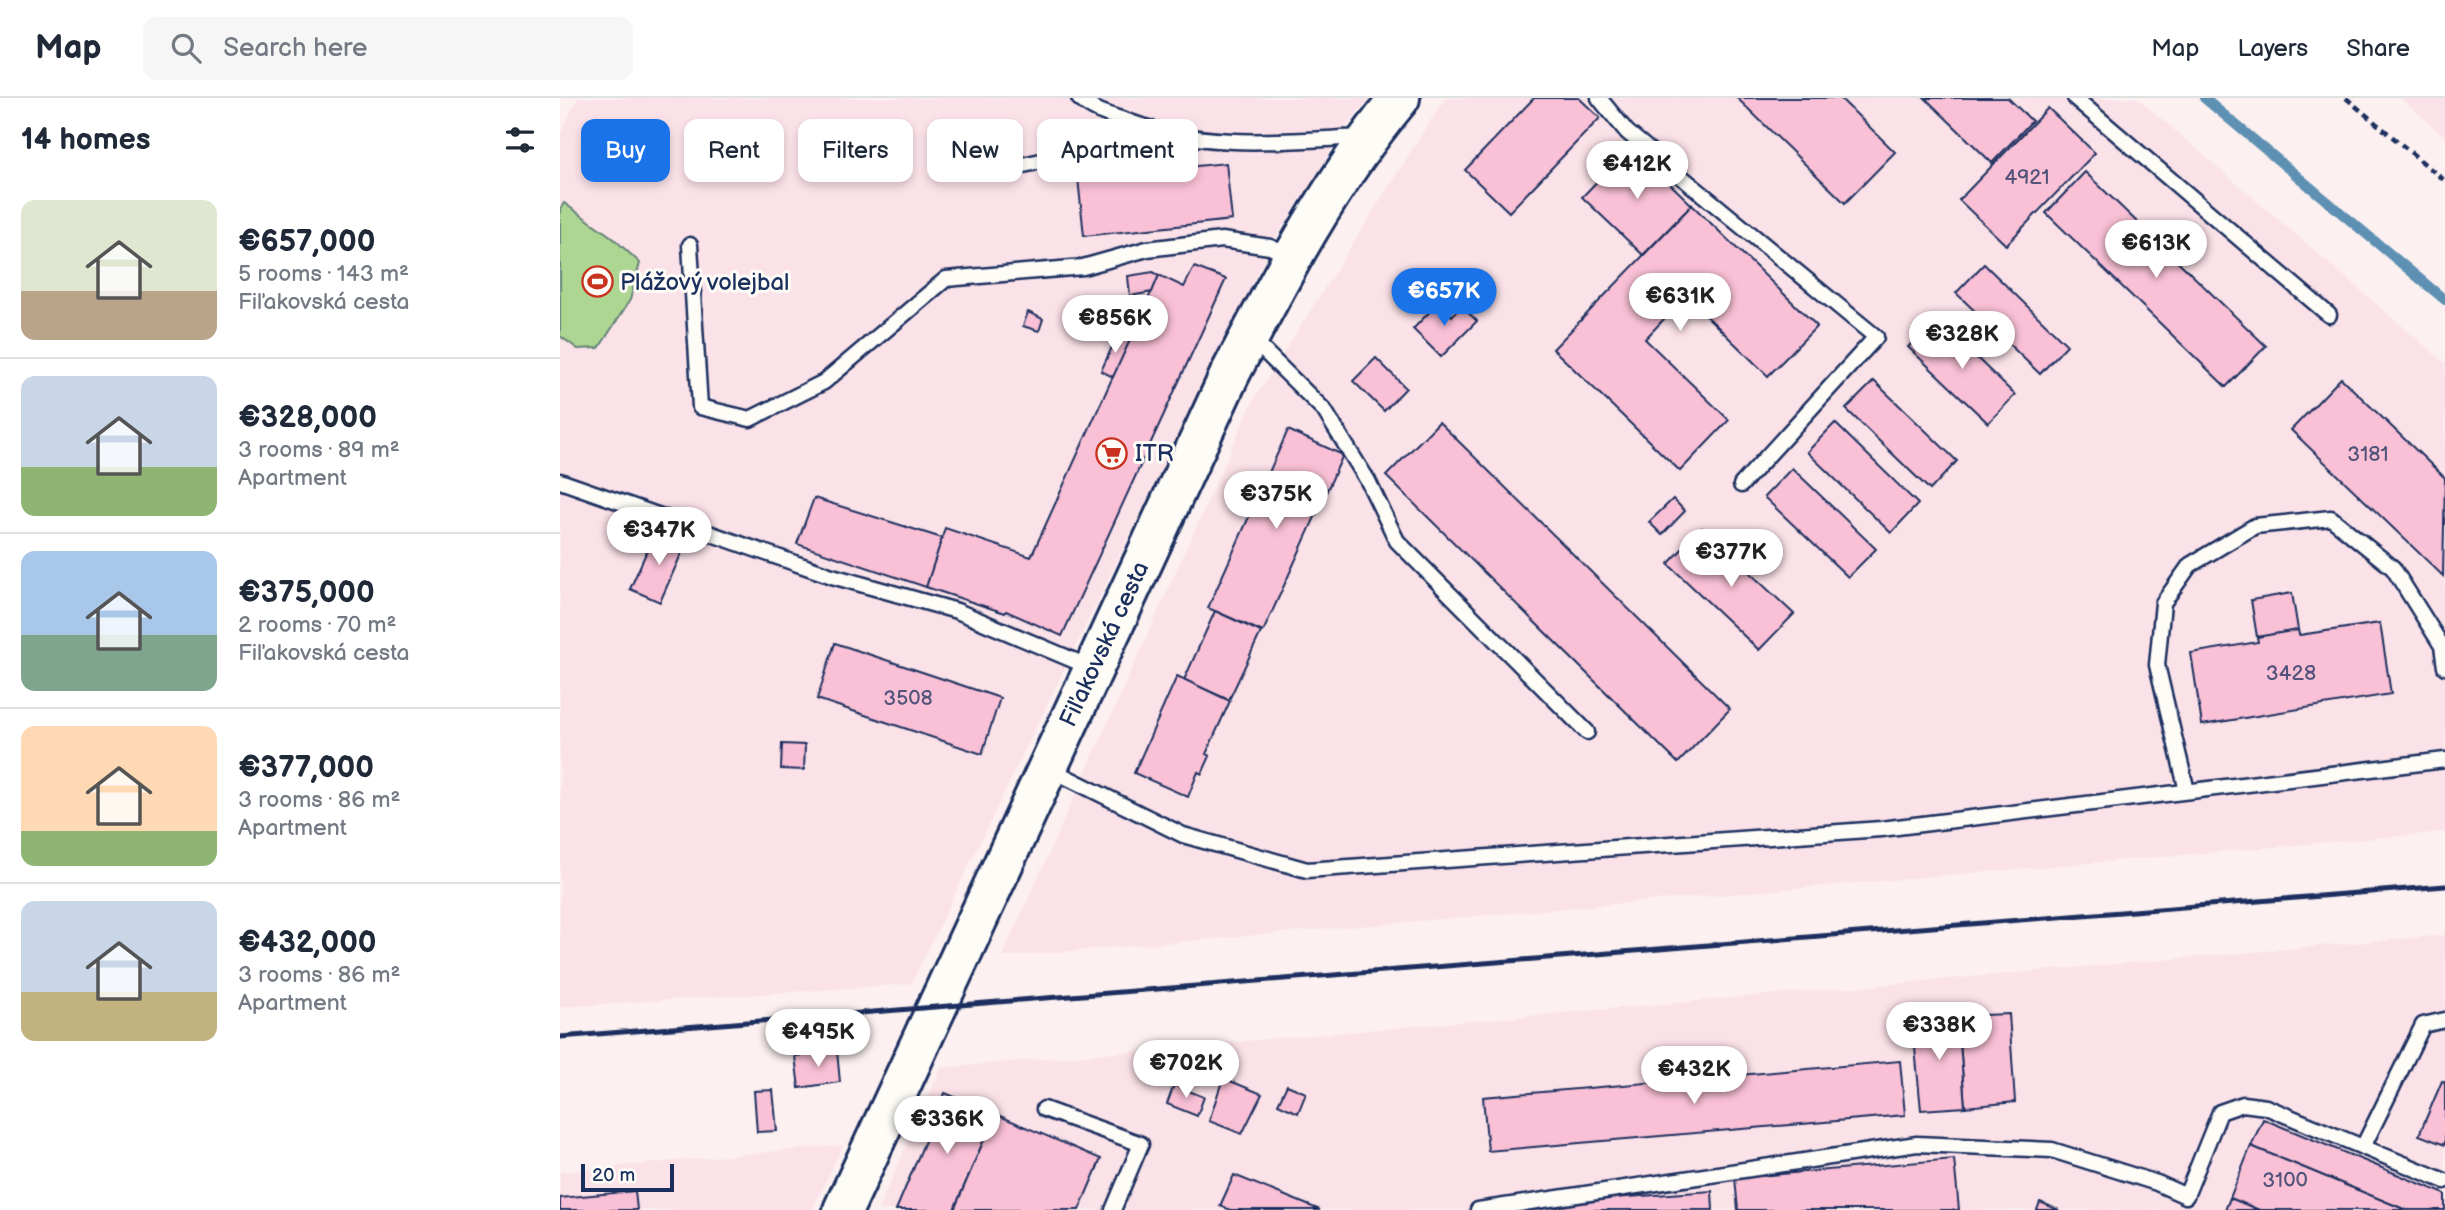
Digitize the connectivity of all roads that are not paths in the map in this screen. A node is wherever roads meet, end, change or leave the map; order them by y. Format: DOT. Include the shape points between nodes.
graph roads {
  1 [pos="1079,98"];
  2 [pos="1399,98"];
  3 [pos="1599,98"];
  4 [pos="2075,98"];
  5 [pos="1120,119"];
  6 [pos="1370,136"];
  7 [pos="1198,139"];
  8 [pos="690,245"];
  9 [pos="1292,256"];
  10 [pos="2329,315"];
  11 [pos="1250,337"];
  12 [pos="560,481"];
  13 [pos="1741,485"];
  14 [pos="2445,667"];
  15 [pos="1092,668"];
  16 [pos="1587,732"];
  17 [pos="2445,760"];
  18 [pos="1047,767"];
  19 [pos="2187,791"];
  20 [pos="2445,1020"];
  21 [pos="1044,1109"];
  22 [pos="2363,1147"];
  23 [pos="2445,1181"];
  24 [pos="842,1210"];
  25 [pos="1113,1210"];
  26 [pos="1478,1210"];
  1 -- 5 [label="lane" via="1090,108"];
  2 -- 6 [label="street, Fiľakovská cesta"];
  3 -- 13 [label="lane" via="1627,132 1877,337"];
  4 -- 10 [label="lane"];
  6 -- 7 [label="lane" via="1229,143"];
  6 -- 9 [label="street, Fiľakovská cesta"];
  8 -- 9 [label="lane" via="700,407 750,419 824,382 946,279 1083,267 1147,249 1222,240 1270,247"];
  9 -- 11 [label="street, Fiľakovská cesta"];
  11 -- 15 [label="street, Fiľakovská cesta"];
  11 -- 16 [label="lane" via="1324,410 1368,481 1397,541"];
  12 -- 15 [label="lane" via="832,576 957,611"];
  14 -- 19 [label="lane" via="2442,646 2393,568 2331,518 2255,526 2190,565 2164,603 2157,665"];
  15 -- 18 [label="street, Fiľakovská cesta"];
  17 -- 19 [label="lane"];
  18 -- 19 [label="lane" via="1183,835 1307,870 1881,829"];
  18 -- 24 [label="street, Fiľakovská cesta"];
  20 -- 22 [label="lane" via="2423,1025"];
  21 -- 25 [label="lane" via="1141,1144"];
  22 -- 23 [label="lane"];
  22 -- 26 [label="lane" via="2266,1107 2244,1104 2220,1112 2186,1196 2052,1150 1917,1144"];
}
